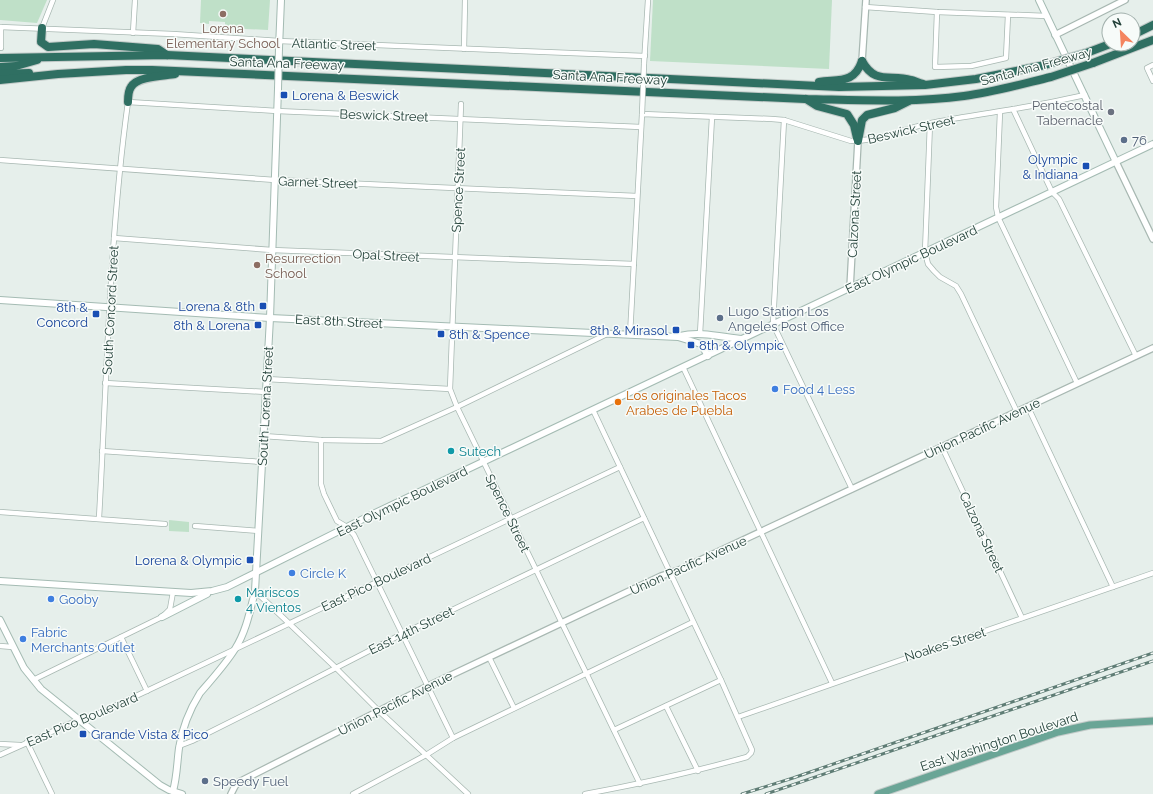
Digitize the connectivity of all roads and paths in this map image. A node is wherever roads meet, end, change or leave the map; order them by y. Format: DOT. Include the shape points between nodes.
graph roads {
  1 [pos="53,0"];
  2 [pos="135,0"];
  3 [pos="281,0"];
  4 [pos="466,0"];
  5 [pos="648,0"];
  6 [pos="866,0"];
  7 [pos="1039,0"];
  8 [pos="1125,0"];
  9 [pos="1116,2"];
  10 [pos="865,7"];
  11 [pos="937,12"];
  12 [pos="1008,15"];
  13 [pos="1047,16"];
  14 [pos="1153,25"];
  15 [pos="1,27"];
  16 [pos="42,28"];
  17 [pos="1141,31"];
  18 [pos="133,33"];
  19 [pos="1055,35"];
  20 [pos="1153,40"];
  21 [pos="1149,43"];
  22 [pos="279,45"];
  23 [pos="1101,47"];
  24 [pos="1,48"];
  25 [pos="464,49"];
  26 [pos="167,55"];
  27 [pos="645,56"];
  28 [pos="0,58"];
  29 [pos="48,58"];
  30 [pos="862,61"];
  31 [pos="1153,65"];
  32 [pos="0,67"];
  33 [pos="199,71"];
  34 [pos="0,74"];
  35 [pos="58,74"];
  36 [pos="0,80"];
  37 [pos="1153,81"];
  38 [pos="801,85"];
  39 [pos="925,86"];
  40 [pos="1085,96"];
  41 [pos="805,99"];
  42 [pos="911,100"];
  43 [pos="128,102"];
  44 [pos="461,104"];
  45 [pos="1013,109"];
  46 [pos="277,111"];
  47 [pos="1000,112"];
  48 [pos="642,114"];
  49 [pos="712,117"];
  50 [pos="462,118"];
  51 [pos="784,120"];
  52 [pos="930,123"];
  53 [pos="641,127"];
  54 [pos="858,141"];
  55 [pos="1153,144"];
  56 [pos="0,160"];
  57 [pos="1116,162"];
  58 [pos="119,169"];
  59 [pos="274,180"];
  60 [pos="459,188"];
  61 [pos="1052,192"];
  62 [pos="637,196"];
  63 [pos="998,217"];
  64 [pos="114,238"];
  65 [pos="1153,239"];
  66 [pos="272,250"];
  67 [pos="925,252"];
  68 [pos="455,258"];
  69 [pos="634,264"];
  70 [pos="850,288"];
  71 [pos="0,300"];
  72 [pos="109,308"];
  73 [pos="270,318"];
  74 [pos="774,324"];
  75 [pos="452,326"];
  76 [pos="607,334"];
  77 [pos="700,334"];
  78 [pos="630,335"];
  79 [pos="678,337"];
  80 [pos="744,339"];
  81 [pos="1153,348"];
  82 [pos="708,356"];
  83 [pos="1136,356"];
  84 [pos="683,368"];
  85 [pos="266,379"];
  86 [pos="105,383"];
  87 [pos="1077,383"];
  88 [pos="450,389"];
  89 [pos="266,392"];
  90 [pos="457,407"];
  91 [pos="1028,407"];
  92 [pos="593,410"];
  93 [pos="1017,412"];
  94 [pos="263,436"];
  95 [pos="321,440"];
  96 [pos="942,447"];
  97 [pos="102,452"];
  98 [pos="262,462"];
  99 [pos="484,462"];
  100 [pos="620,466"];
  101 [pos="852,489"];
  102 [pos="0,512"];
  103 [pos="99,518"];
  104 [pos="511,518"];
  105 [pos="644,518"];
  106 [pos="165,524"];
  107 [pos="195,526"];
  108 [pos="346,527"];
  109 [pos="258,531"];
  110 [pos="761,532"];
  111 [pos="536,570"];
  112 [pos="256,572"];
  113 [pos="670,573"];
  114 [pos="1153,573"];
  115 [pos="0,581"];
  116 [pos="377,582"];
  117 [pos="1113,587"];
  118 [pos="212,591"];
  119 [pos="255,591"];
  120 [pos="173,592"];
  121 [pos="162,617"];
  122 [pos="1022,618"];
  123 [pos="0,620"];
  124 [pos="693,622"];
  125 [pos="289,623"];
  126 [pos="561,623"];
  127 [pos="402,634"];
  128 [pos="121,637"];
  129 [pos="0,646"];
  130 [pos="13,646"];
  131 [pos="235,649"];
  132 [pos="489,657"];
  133 [pos="336,668"];
  134 [pos="586,673"];
  135 [pos="33,680"];
  136 [pos="721,680"];
  137 [pos="832,683"];
  138 [pos="428,686"];
  139 [pos="147,691"];
  140 [pos="666,706"];
  141 [pos="514,708"];
  142 [pos="379,711"];
  143 [pos="738,717"];
  144 [pos="78,720"];
  145 [pos="1153,721"];
  146 [pos="614,730"];
  147 [pos="452,738"];
  148 [pos="0,744"];
  149 [pos="25,744"];
  150 [pos="179,746"];
  151 [pos="0,755"];
  152 [pos="426,755"];
  153 [pos="698,771"];
  154 [pos="640,784"];
  155 [pos="173,793"];
  156 [pos="52,794"];
  157 [pos="182,794"];
  158 [pos="231,794"];
  159 [pos="353,794"];
  160 [pos="468,794"];
  161 [pos="585,794"];
  162 [pos="878,794"];
  1 -- 16 [label="street"];
  2 -- 18 [label="street"];
  3 -- 22 [label="main road, South Lorena Street"];
  4 -- 25 [label="street"];
  5 -- 27 [label="street"];
  6 -- 10 [label="street"];
  7 -- 13 [label="main road"];
  8 -- 9 [label="street"];
  9 -- 19 [label="street"];
  10 -- 11 [label="street"];
  10 -- 30 [label="street"];
  11 -- 12 [label="street"];
  11 -- 12 [label="street" via="935,67 971,66 1006,58"];
  12 -- 13 [label="street"];
  13 -- 19 [label="main road"];
  14 -- 17 [label="highway"];
  15 -- 16 [label="street, Atlantic Street"];
  15 -- 24 [label="street"];
  16 -- 18 [label="street, Atlantic Street"];
  16 -- 26 [label="highway" via="41,42 48,47 94,44 158,49"];
  18 -- 22 [label="street, Atlantic Street"];
  19 -- 40 [label="main road"];
  20 -- 21 [label="highway, Santa Ana Freeway"];
  21 -- 42 [label="highway, Santa Ana Freeway, bridge" via="1051,77 997,90 963,96"];
  22 -- 25 [label="street, Atlantic Street"];
  22 -- 46 [label="main road, South Lorena Street, bridge"];
  23 -- 39 [label="highway, Santa Ana Freeway, bridge" via="1045,65 976,80"];
  25 -- 27 [label="street, Atlantic Street"];
  26 -- 29 [label="highway, Santa Ana Freeway"];
  26 -- 38 [label="highway, Santa Ana Freeway"];
  27 -- 48 [label="street, bridge"];
  28 -- 29 [label="highway"];
  29 -- 32 [label="highway"];
  30 -- 38 [label="highway" via="852,77"];
  30 -- 39 [label="highway" via="873,75 910,79"];
  31 -- 37 [label="street" via="1147,68"];
  33 -- 35 [label="highway, Santa Ana Freeway" via="126,70"];
  33 -- 41 [label="highway, Santa Ana Freeway"];
  33 -- 43 [label="highway" via="140,80 130,88"];
  34 -- 35 [label="highway"];
  35 -- 36 [label="highway"];
  38 -- 39 [label="highway, Santa Ana Freeway"];
  40 -- 45 [label="street, Beswick Street"];
  40 -- 57 [label="main road"];
  41 -- 42 [label="highway, Santa Ana Freeway"];
  41 -- 54 [label="highway" via="817,106 847,114 854,125"];
  42 -- 54 [label="highway" via="895,108 867,115 862,120"];
  43 -- 46 [label="street, Beswick Street"];
  43 -- 58 [label="street, South Concord Street"];
  44 -- 50 [label="street, Spence Street"];
  45 -- 47 [label="street, Beswick Street"];
  45 -- 61 [label="street"];
  46 -- 50 [label="street, Beswick Street"];
  46 -- 59 [label="main road, South Lorena Street"];
  47 -- 52 [label="street, Beswick Street"];
  47 -- 63 [label="street" via="996,207"];
  48 -- 49 [label="street, Beswick Street"];
  48 -- 53 [label="street"];
  49 -- 51 [label="street, Beswick Street"];
  49 -- 77 [label="street"];
  50 -- 53 [label="street, Beswick Street"];
  50 -- 60 [label="street, Spence Street"];
  51 -- 54 [label="street, Beswick Street"];
  51 -- 74 [label="street"];
  52 -- 54 [label="street, Beswick Street"];
  52 -- 67 [label="street"];
  53 -- 62 [label="street"];
  54 -- 70 [label="street, Calzona Street"];
  55 -- 57 [label="main road, East Olympic Boulevard"];
  56 -- 58 [label="street, Garnet Street"];
  57 -- 61 [label="main road, East Olympic Boulevard"];
  57 -- 65 [label="street"];
  58 -- 59 [label="street, Garnet Street"];
  58 -- 64 [label="street, South Concord Street"];
  59 -- 60 [label="street, Garnet Street"];
  59 -- 66 [label="main road, South Lorena Street"];
  60 -- 62 [label="street, Garnet Street"];
  60 -- 68 [label="street, Spence Street"];
  61 -- 63 [label="main road, East Olympic Boulevard"];
  61 -- 83 [label="street" via="1059,199"];
  62 -- 69 [label="street"];
  63 -- 67 [label="main road, East Olympic Boulevard"];
  63 -- 87 [label="street"];
  64 -- 66 [label="street, Opal Street"];
  64 -- 72 [label="street, South Concord Street"];
  66 -- 68 [label="street, Opal Street"];
  66 -- 73 [label="main road, South Lorena Street"];
  67 -- 70 [label="main road, East Olympic Boulevard"];
  67 -- 93 [label="street" via="928,264 934,271 956,286 961,294"];
  68 -- 69 [label="street, Opal Street"];
  68 -- 75 [label="street, Spence Street"];
  69 -- 78 [label="street"];
  70 -- 74 [label="main road, East Olympic Boulevard"];
  71 -- 72 [label="main road, East 8th Street"];
  72 -- 73 [label="main road, East 8th Street"];
  72 -- 86 [label="street, South Concord Street"];
  73 -- 75 [label="main road, East 8th Street"];
  73 -- 85 [label="main road, South Lorena Street"];
  74 -- 80 [label="main road, East Olympic Boulevard"];
  74 -- 101 [label="street"];
  75 -- 76 [label="main road, East 8th Street"];
  75 -- 88 [label="street, Spence Street"];
  76 -- 78 [label="main road, East 8th Street"];
  76 -- 90 [label="street"];
  77 -- 79 [label="main road, East 8th Street"];
  77 -- 80 [label="main road, East 8th Street"];
  78 -- 79 [label="main road, East 8th Street"];
  79 -- 82 [label="main road, East 8th Street" via="701,344"];
  80 -- 82 [label="main road, East Olympic Boulevard"];
  81 -- 83 [label="street, Union Pacific Avenue"];
  82 -- 84 [label="main road, East Olympic Boulevard"];
  83 -- 87 [label="street, Union Pacific Avenue"];
  84 -- 92 [label="main road, East Olympic Boulevard"];
  84 -- 110 [label="street"];
  85 -- 88 [label="street"];
  85 -- 89 [label="main road, South Lorena Street"];
  86 -- 89 [label="street"];
  86 -- 97 [label="street, South Concord Street"];
  87 -- 91 [label="street, Union Pacific Avenue"];
  88 -- 90 [label="street, Spence Street"];
  89 -- 94 [label="main road, South Lorena Street"];
  90 -- 95 [label="street" via="382,441"];
  90 -- 99 [label="street, Spence Street"];
  91 -- 93 [label="street, Union Pacific Avenue"];
  91 -- 117 [label="street"];
  92 -- 99 [label="main road, East Olympic Boulevard"];
  92 -- 100 [label="street"];
  93 -- 96 [label="street, Union Pacific Avenue"];
  94 -- 95 [label="street"];
  94 -- 98 [label="main road, South Lorena Street"];
  95 -- 108 [label="street" via="321,484 336,521"];
  96 -- 101 [label="street, Union Pacific Avenue"];
  96 -- 122 [label="street, Calzona Street"];
  97 -- 98 [label="street"];
  97 -- 103 [label="street, South Concord Street"];
  98 -- 109 [label="main road, South Lorena Street"];
  99 -- 104 [label="street, Spence Street"];
  99 -- 108 [label="main road, East Olympic Boulevard"];
  100 -- 104 [label="street, East Pico Boulevard"];
  100 -- 105 [label="street"];
  101 -- 110 [label="street, Union Pacific Avenue"];
  102 -- 103 [label="street"];
  103 -- 106 [label="street"];
  104 -- 111 [label="street, Spence Street"];
  104 -- 116 [label="street, East Pico Boulevard"];
  105 -- 111 [label="street, East 14th Street"];
  105 -- 113 [label="street"];
  107 -- 109 [label="street"];
  108 -- 112 [label="main road, East Olympic Boulevard"];
  108 -- 116 [label="street" via="353,534"];
  109 -- 112 [label="main road, South Lorena Street"];
  110 -- 113 [label="street, Union Pacific Avenue"];
  110 -- 137 [label="street"];
  111 -- 126 [label="street, Spence Street"];
  111 -- 127 [label="street, East 14th Street"];
  112 -- 118 [label="main road, East Olympic Boulevard" via="227,587"];
  112 -- 119 [label="main road, South Lorena Street"];
  113 -- 124 [label="street"];
  113 -- 126 [label="street, Union Pacific Avenue"];
  114 -- 117 [label="street, Noakes Street"];
  115 -- 120 [label="main road, East Olympic Boulevard"];
  116 -- 125 [label="street, East Pico Boulevard"];
  116 -- 127 [label="street"];
  117 -- 122 [label="street, Noakes Street"];
  118 -- 120 [label="main road, East Olympic Boulevard"];
  118 -- 121 [label="main road"];
  119 -- 125 [label="street"];
  119 -- 131 [label="main road, South Lorena Street" via="249,617"];
  120 -- 121 [label="street" via="170,608"];
  121 -- 128 [label="street"];
  122 -- 137 [label="street, Noakes Street"];
  123 -- 130 [label="main road"];
  124 -- 134 [label="street"];
  124 -- 136 [label="street"];
  125 -- 131 [label="street, East Pico Boulevard"];
  125 -- 133 [label="street"];
  126 -- 132 [label="street, Union Pacific Avenue"];
  126 -- 134 [label="street, Spence Street"];
  127 -- 133 [label="street, East 14th Street"];
  127 -- 138 [label="street"];
  128 -- 135 [label="street"];
  128 -- 139 [label="street"];
  129 -- 130 [label="street"];
  130 -- 135 [label="main road"];
  131 -- 139 [label="street, East Pico Boulevard"];
  131 -- 150 [label="main road, South Lorena Street" via="195,701"];
  132 -- 138 [label="street, Union Pacific Avenue"];
  132 -- 141 [label="street"];
  133 -- 142 [label="street"];
  133 -- 150 [label="street, East 14th Street"];
  134 -- 141 [label="street"];
  134 -- 146 [label="street, Spence Street"];
  135 -- 144 [label="main road"];
  136 -- 140 [label="street"];
  136 -- 143 [label="street"];
  137 -- 143 [label="street, Noakes Street"];
  138 -- 142 [label="street, Union Pacific Avenue"];
  138 -- 147 [label="street"];
  139 -- 144 [label="street, East Pico Boulevard" via="100,713"];
  140 -- 146 [label="street"];
  140 -- 153 [label="street"];
  141 -- 147 [label="street"];
  142 -- 152 [label="street"];
  142 -- 158 [label="street, Union Pacific Avenue" via="239,782"];
  143 -- 153 [label="street" via="751,753 747,757"];
  144 -- 149 [label="street, East Pico Boulevard"];
  144 -- 155 [label="main road"];
  145 -- 162 [label="main road, East Washington Boulevard" via="1090,725 1064,730"];
  146 -- 154 [label="street, Spence Street"];
  147 -- 152 [label="street"];
  148 -- 149 [label="street"];
  149 -- 151 [label="street, East Pico Boulevard"];
  149 -- 156 [label="street"];
  150 -- 155 [label="main road, South Lorena Street"];
  152 -- 159 [label="street"];
  152 -- 160 [label="street"];
  153 -- 154 [label="street"];
  154 -- 161 [label="street"];
  155 -- 157 [label="main road"];
}
